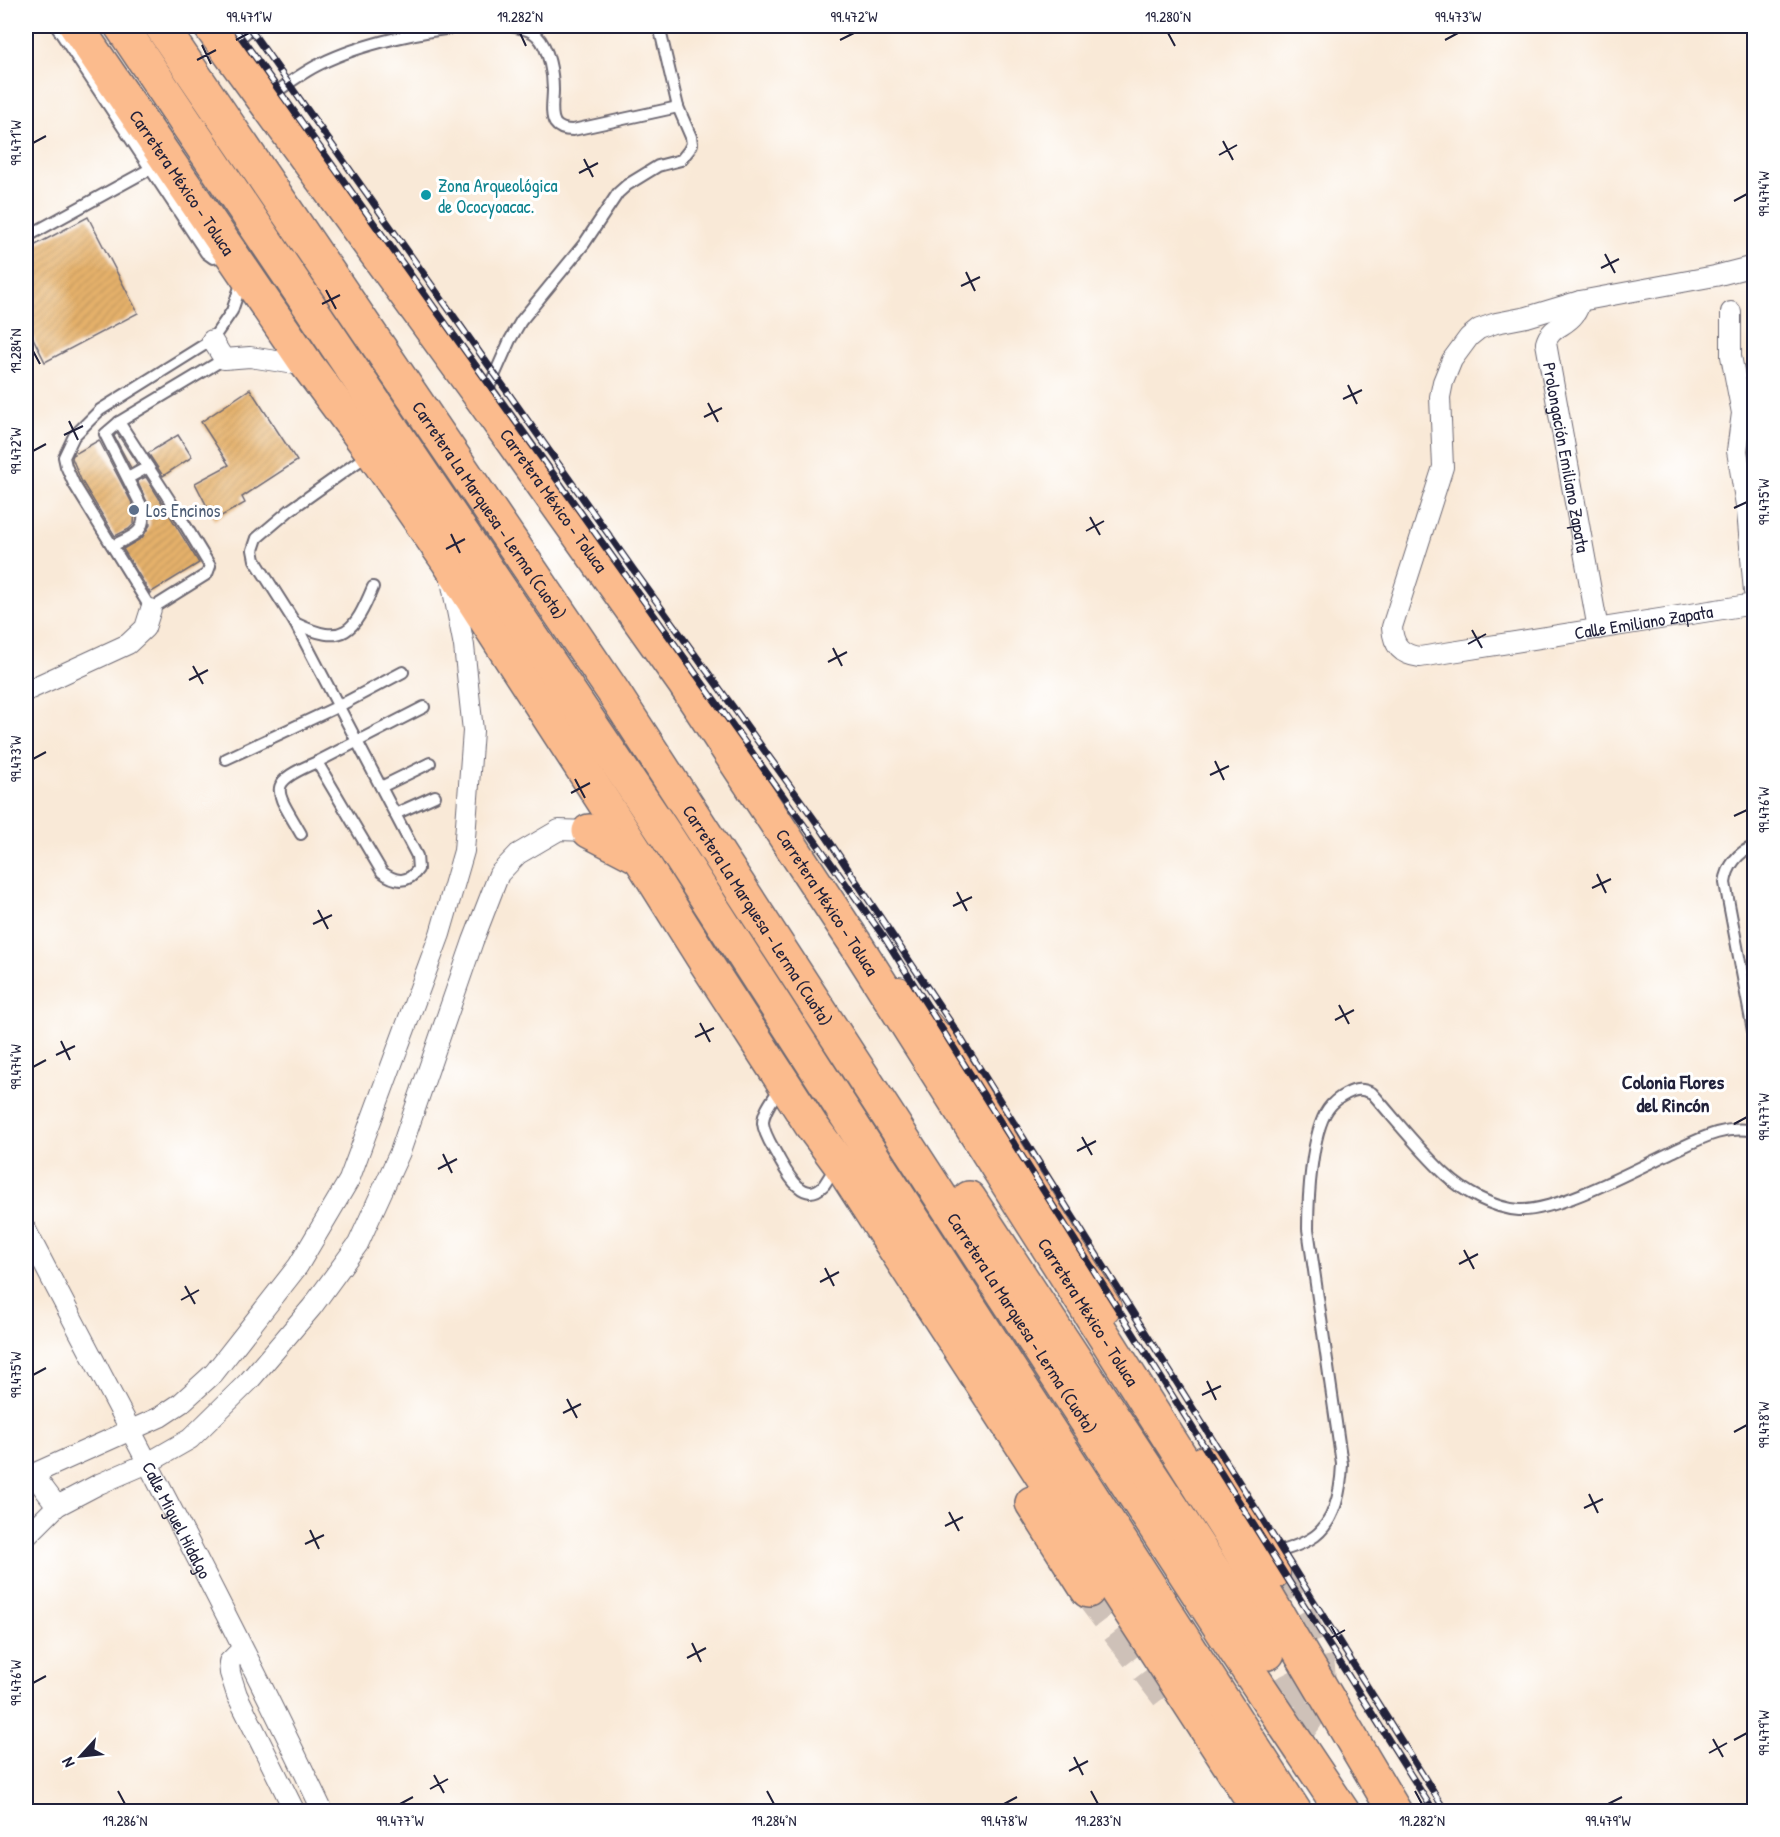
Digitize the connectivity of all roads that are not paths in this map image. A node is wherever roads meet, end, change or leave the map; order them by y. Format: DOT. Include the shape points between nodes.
graph roads {
  1 [pos="56,26"];
  2 [pos="76,26"];
  3 [pos="121,26"];
  4 [pos="161,26"];
  5 [pos="254,26"];
  6 [pos="471,26"];
  7 [pos="511,26"];
  8 [pos="659,26"];
  9 [pos="218,37"];
  10 [pos="263,101"];
  11 [pos="678,107"];
  12 [pos="150,170"];
  13 [pos="26,237"];
  14 [pos="239,264"];
  15 [pos="1755,266"];
  16 [pos="1580,301"];
  17 [pos="1731,312"];
  18 [pos="212,340"];
  19 [pos="224,359"];
  20 [pos="308,366"];
  21 [pos="483,400"];
  22 [pos="118,422"];
  23 [pos="372,452"];
  24 [pos="148,467"];
  25 [pos="128,478"];
  26 [pos="114,545"];
  27 [pos="447,560"];
  28 [pos="373,587"];
  29 [pos="1755,592"];
  30 [pos="1755,604"];
  31 [pos="151,609"];
  32 [pos="295,623"];
  33 [pos="1598,629"];
  34 [pos="403,672"];
  35 [pos="612,690"];
  36 [pos="26,691"];
  37 [pos="339,706"];
  38 [pos="424,707"];
  39 [pos="357,741"];
  40 [pos="226,759"];
  41 [pos="316,762"];
  42 [pos="430,763"];
  43 [pos="381,788"];
  44 [pos="435,796"];
  45 [pos="395,814"];
  46 [pos="589,831"];
  47 [pos="301,834"];
  48 [pos="1755,847"];
  49 [pos="640,858"];
  50 [pos="857,946"];
  51 [pos="1755,1036"];
  52 [pos="783,1082"];
  53 [pos="1755,1131"];
  54 [pos="838,1163"];
  55 [pos="26,1230"];
  56 [pos="130,1431"];
  57 [pos="148,1463"];
  58 [pos="29,1478"];
  59 [pos="57,1506"];
  60 [pos="26,1537"];
  61 [pos="1269,1565"];
  62 [pos="1088,1591"];
  63 [pos="242,1649"];
  64 [pos="1268,1653"];
  65 [pos="295,1812"];
  66 [pos="323,1812"];
  67 [pos="1260,1812"];
  68 [pos="1295,1812"];
  69 [pos="1343,1812"];
  70 [pos="1395,1812"];
  1 -- 12 [label="lane"];
  2 -- 14 [label="highway, Carretera México - Toluca"];
  3 -- 68 [label="highway, Carretera La Marquesa - Lerma (Cuota)" via="669,840"];
  4 -- 35 [label="highway, Carretera La Marquesa - Lerma (Cuota)"];
  5 -- 9 [label="lane"];
  6 -- 10 [label="lane" via="425,31 350,52 320,64"];
  7 -- 11 [label="lane" via="534,33 543,44 553,86 553,117 565,130"];
  8 -- 11 [label="lane"];
  9 -- 10 [label="highway, Carretera México - Toluca"];
  10 -- 21 [label="highway, Carretera México - Toluca"];
  11 -- 21 [label="lane" via="691,137 689,150 681,160 658,166 618,194 584,244 521,321"];
  12 -- 13 [label="lane"];
  12 -- 14 [label="lane" via="206,254"];
  14 -- 18 [label="lane" via="232,311"];
  14 -- 20 [label="highway, Carretera México - Toluca"];
  15 -- 16 [label="street"];
  16 -- 33 [label="street, Prolongación Emiliano Zapata" via="1573,316 1553,329 1546,343"];
  16 -- 33 [label="street, Calle Emiliano Zapata" via="1479,329 1452,360 1440,397 1443,467 1392,627 1398,648 1409,656 1420,657"];
  17 -- 29 [label="street" via="1731,356 1742,412 1737,451"];
  18 -- 19 [label="street"];
  18 -- 26 [label="lane" via="100,410 69,443 64,457 66,466"];
  19 -- 20 [label="street" via="250,357"];
  19 -- 22 [label="lane"];
  20 -- 23 [label="highway, Carretera México - Toluca"];
  21 -- 50 [label="highway, Carretera México - Toluca" via="684,683"];
  22 -- 24 [label="lane"];
  22 -- 25 [label="lane" via="105,435"];
  23 -- 27 [label="highway, Carretera México - Toluca"];
  23 -- 32 [label="lane" via="257,538 255,560"];
  24 -- 25 [label="lane"];
  24 -- 31 [label="lane" via="210,567 207,574"];
  25 -- 26 [label="lane" via="142,507 144,524 138,533"];
  26 -- 31 [label="lane"];
  27 -- 49 [label="highway, Carretera México - Toluca"];
  27 -- 56 [label="street" via="464,646 473,731 469,793 464,851 412,1011 349,1180 298,1266 214,1373 181,1403"];
  28 -- 32 [label="lane" via="359,618 343,633 315,633"];
  30 -- 33 [label="street, Calle Emiliano Zapata"];
  31 -- 36 [label="street" via="145,628 128,644"];
  32 -- 37 [label="lane"];
  34 -- 37 [label="lane"];
  35 -- 64 [label="highway" via="730,838"];
  35 -- 69 [label="highway, Carretera La Marquesa - Lerma (Cuota)"];
  37 -- 39 [label="lane"];
  37 -- 40 [label="lane"];
  38 -- 39 [label="lane"];
  39 -- 41 [label="lane"];
  39 -- 43 [label="lane"];
  41 -- 45 [label="lane" via="382,872 390,878 408,879 418,869 417,856"];
  41 -- 47 [label="lane" via="284,778 280,785 280,794"];
  42 -- 43 [label="lane"];
  43 -- 45 [label="lane"];
  44 -- 45 [label="lane"];
  46 -- 49 [label="highway"];
  46 -- 57 [label="street" via="559,830 518,854 499,874 400,1152 358,1244 312,1307 249,1381 190,1439"];
  48 -- 51 [label="lane" via="1736,859 1725,883"];
  49 -- 52 [label="highway, Carretera México - Toluca"];
  50 -- 61 [label="main road" via="938,1039"];
  50 -- 70 [label="highway, Carretera México - Toluca" via="1236,1544"];
  52 -- 54 [label="highway, Carretera México - Toluca"];
  52 -- 54 [label="lane" via="763,1121 790,1180 801,1190 822,1187"];
  53 -- 61 [label="lane" via="1732,1128 1706,1136 1580,1195 1521,1210 1504,1208 1473,1194 1446,1176 1372,1093 1359,1089 1337,1098 1324,1115 1317,1142 1308,1190 1308,1229 1342,1464 1341,1485 1335,1508 1316,1535"];
  54 -- 62 [label="highway" via="849,1221"];
  54 -- 67 [label="highway, Carretera México - Toluca"];
  55 -- 56 [label="street, Calle Miguel Hidalgo"];
  56 -- 57 [label="street, Calle Miguel Hidalgo"];
  56 -- 58 [label="street"];
  57 -- 59 [label="street"];
  57 -- 63 [label="street, Calle Miguel Hidalgo"];
  58 -- 59 [label="street"];
  59 -- 60 [label="street"];
  63 -- 65 [label="street" via="229,1662 237,1695"];
  63 -- 66 [label="street, Calle Miguel Hidalgo"];
}
